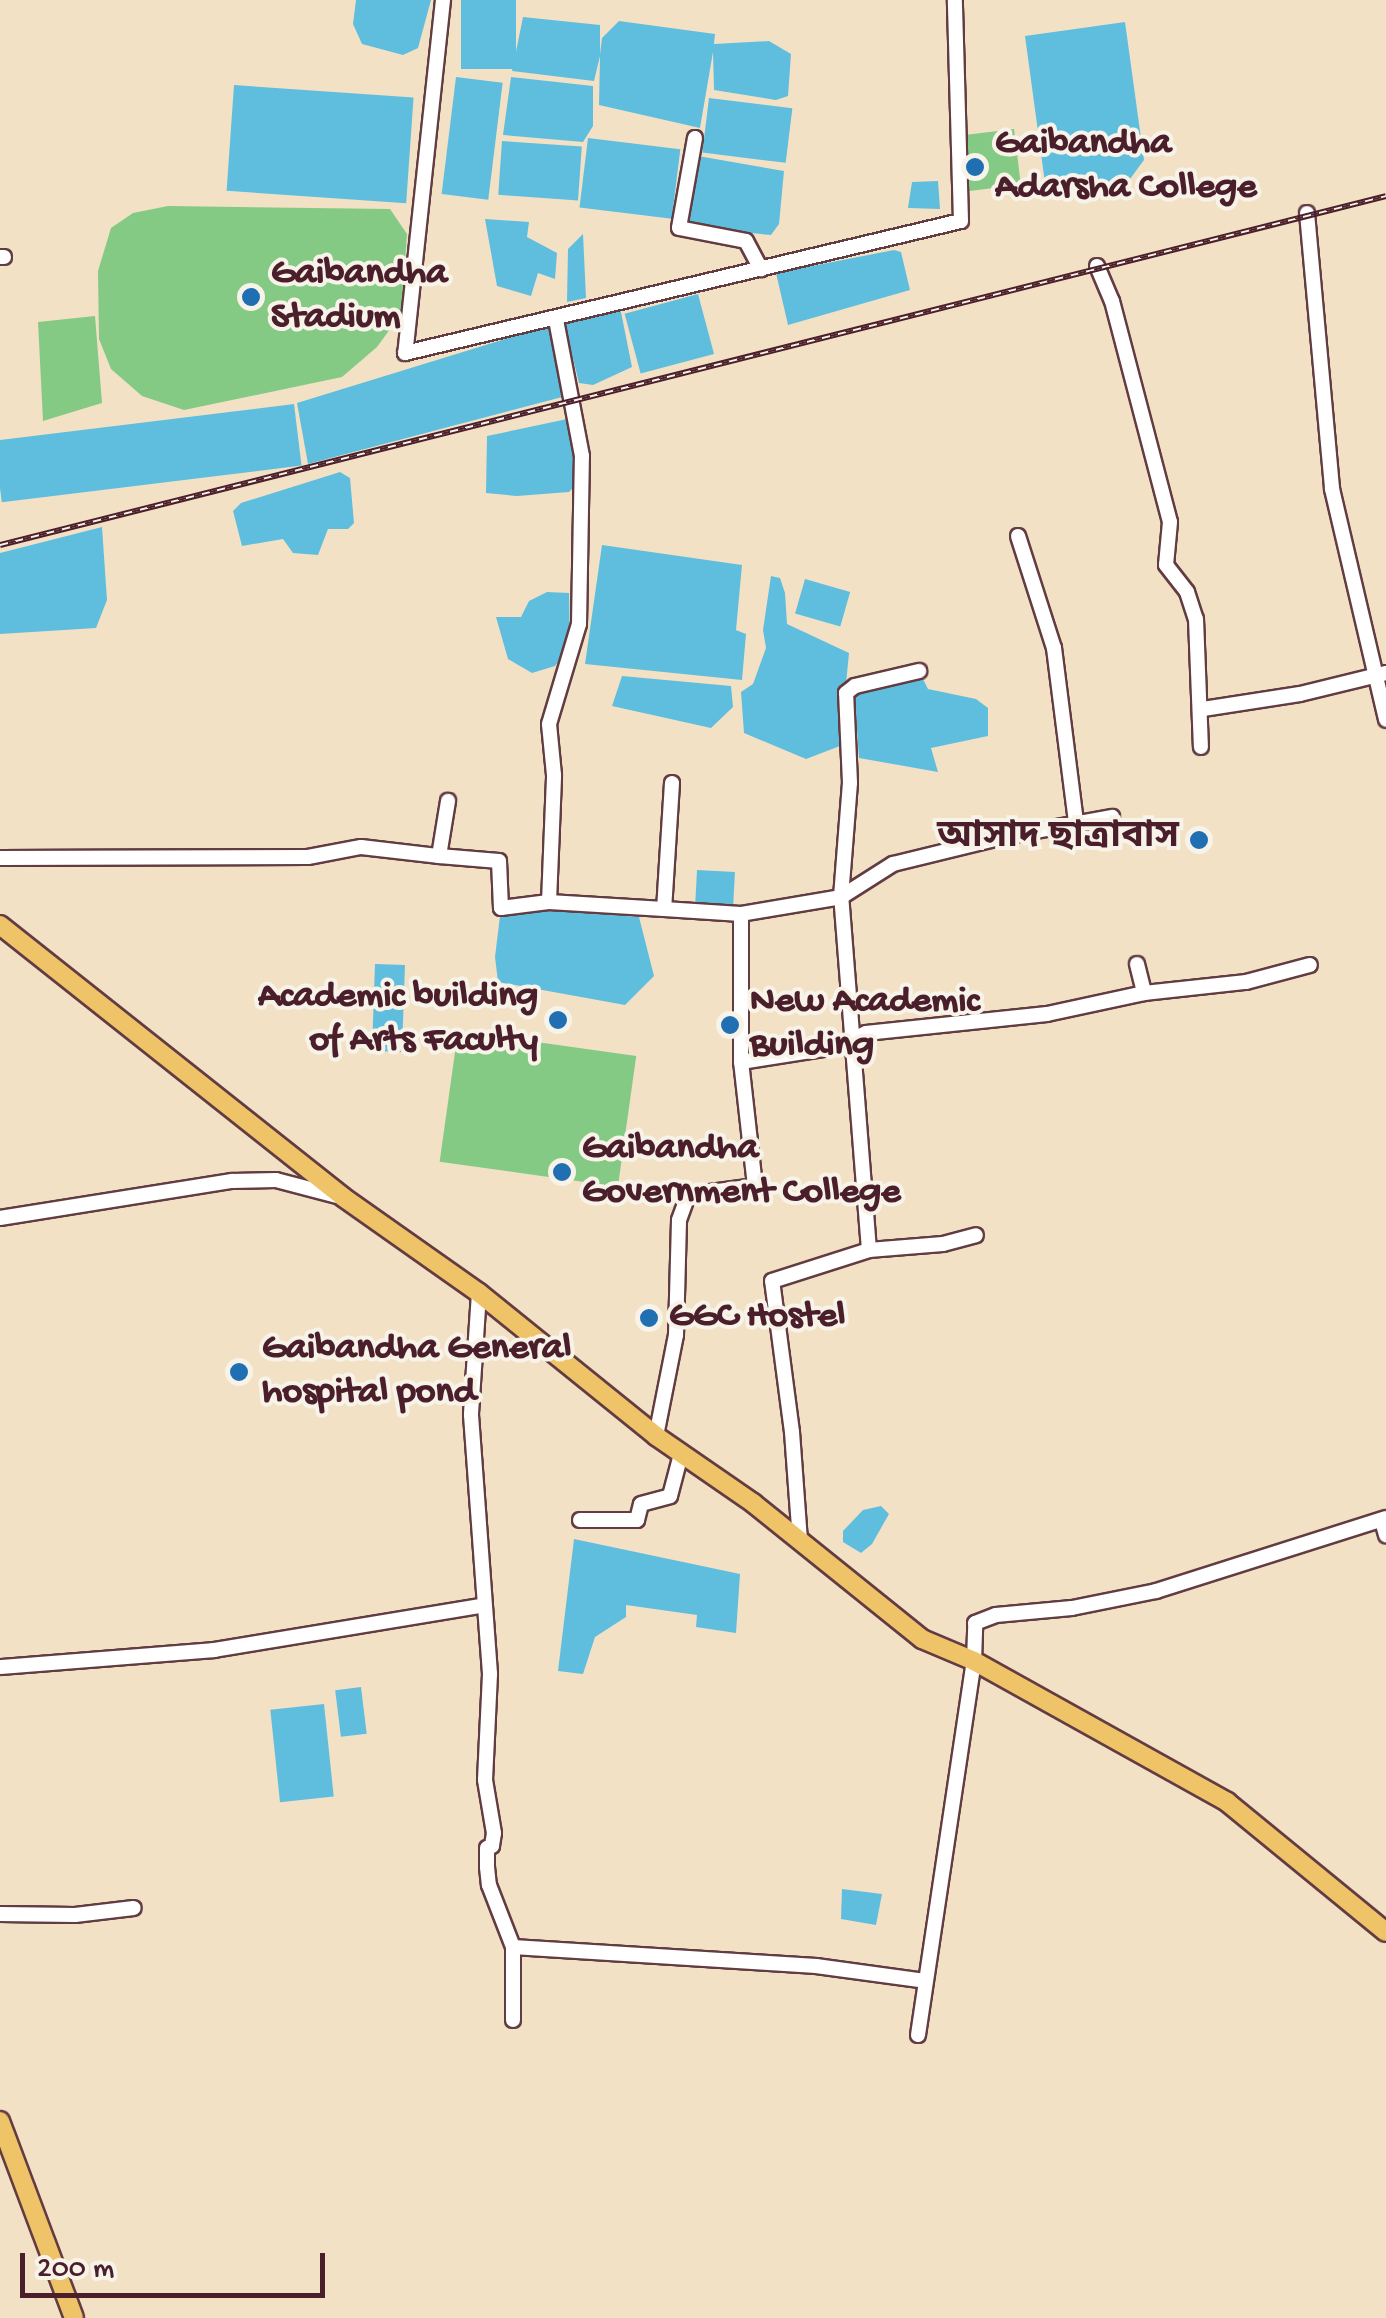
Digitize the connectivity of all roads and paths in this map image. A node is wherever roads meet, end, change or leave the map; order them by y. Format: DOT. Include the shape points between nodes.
graph roads {
  1 [pos="442,0"];
  2 [pos="955,0"];
  3 [pos="694,138"];
  4 [pos="1307,213"];
  5 [pos="1097,266"];
  6 [pos="761,269"];
  7 [pos="556,320"];
  8 [pos="1018,536"];
  9 [pos="919,671"];
  10 [pos="1381,675"];
  11 [pos="1203,709"];
  12 [pos="1386,720"];
  13 [pos="1201,747"];
  14 [pos="672,783"];
  15 [pos="448,801"];
  16 [pos="1112,818"];
  17 [pos="1076,823"];
  18 [pos="439,856"];
  19 [pos="0,858"];
  20 [pos="841,897"];
  21 [pos="549,902"];
  22 [pos="664,910"];
  23 [pos="740,914"];
  24 [pos="0,926"];
  25 [pos="1137,964"];
  26 [pos="1310,965"];
  27 [pos="1144,993"];
  28 [pos="850,1040"];
  29 [pos="741,1062"];
  30 [pos="343,1197"];
  31 [pos="0,1218"];
  32 [pos="976,1235"];
  33 [pos="869,1250"];
  34 [pos="479,1293"];
  35 [pos="656,1436"];
  36 [pos="682,1454"];
  37 [pos="580,1520"];
  38 [pos="1385,1525"];
  39 [pos="800,1541"];
  40 [pos="482,1606"];
  41 [pos="974,1661"];
  42 [pos="0,1667"];
  43 [pos="134,1908"];
  44 [pos="0,1914"];
  45 [pos="1386,1932"];
  46 [pos="513,1947"];
  47 [pos="925,1981"];
  48 [pos="513,2020"];
  49 [pos="918,2035"];
  50 [pos="0,2121"];
  51 [pos="74,2318"];
  1 -- 7 [label="street" via="405,353"];
  2 -- 6 [label="street" via="961,221"];
  3 -- 6 [label="street" via="680,228 746,241"];
  4 -- 10 [label="street" via="1332,489"];
  5 -- 11 [label="street" via="1170,522 1166,564 1187,592 1196,619"];
  6 -- 7 [label="street"];
  7 -- 21 [label="street" via="582,456 579,624 549,724"];
  8 -- 17 [label="street" via="1054,648"];
  9 -- 20 [label="street" via="846,693 850,782"];
  10 -- 11 [label="street"];
  10 -- 12 [label="street"];
  11 -- 13 [label="street"];
  14 -- 22 [label="street"];
  15 -- 18 [label="street"];
  16 -- 17 [label="street"];
  17 -- 20 [label="street" via="893,864"];
  18 -- 19 [label="street" via="361,847 308,858"];
  18 -- 21 [label="street" via="500,861 500,908"];
  20 -- 23 [label="street"];
  20 -- 28 [label="street"];
  21 -- 22 [label="street"];
  22 -- 23 [label="street"];
  23 -- 29 [label="street"];
  24 -- 30 [label="main road"];
  25 -- 27 [label="street"];
  26 -- 27 [label="street" via="1246,982"];
  27 -- 28 [label="street" via="1047,1014"];
  28 -- 29 [label="street"];
  28 -- 33 [label="street"];
  29 -- 35 [label="street" via="754,1186 688,1196 678,1220 676,1335"];
  30 -- 31 [label="street" via="276,1180 232,1181"];
  30 -- 34 [label="main road"];
  32 -- 33 [label="street"];
  33 -- 39 [label="street" via="772,1280"];
  34 -- 35 [label="main road"];
  34 -- 40 [label="street" via="471,1415"];
  35 -- 36 [label="main road"];
  36 -- 37 [label="street" via="670,1496 640,1504 637,1520"];
  36 -- 39 [label="main road"];
  38 -- 41 [label="street" via="1156,1591 996,1615 975,1623"];
  39 -- 41 [label="main road" via="922,1639"];
  40 -- 42 [label="street" via="214,1650"];
  40 -- 46 [label="street" via="490,1674 486,1780 494,1834 487,1867"];
  41 -- 45 [label="main road" via="1227,1802"];
  41 -- 47 [label="street"];
  43 -- 44 [label="street"];
  46 -- 47 [label="street" via="798,1964"];
  46 -- 48 [label="street"];
  47 -- 49 [label="street"];
  50 -- 51 [label="main road"];
}
